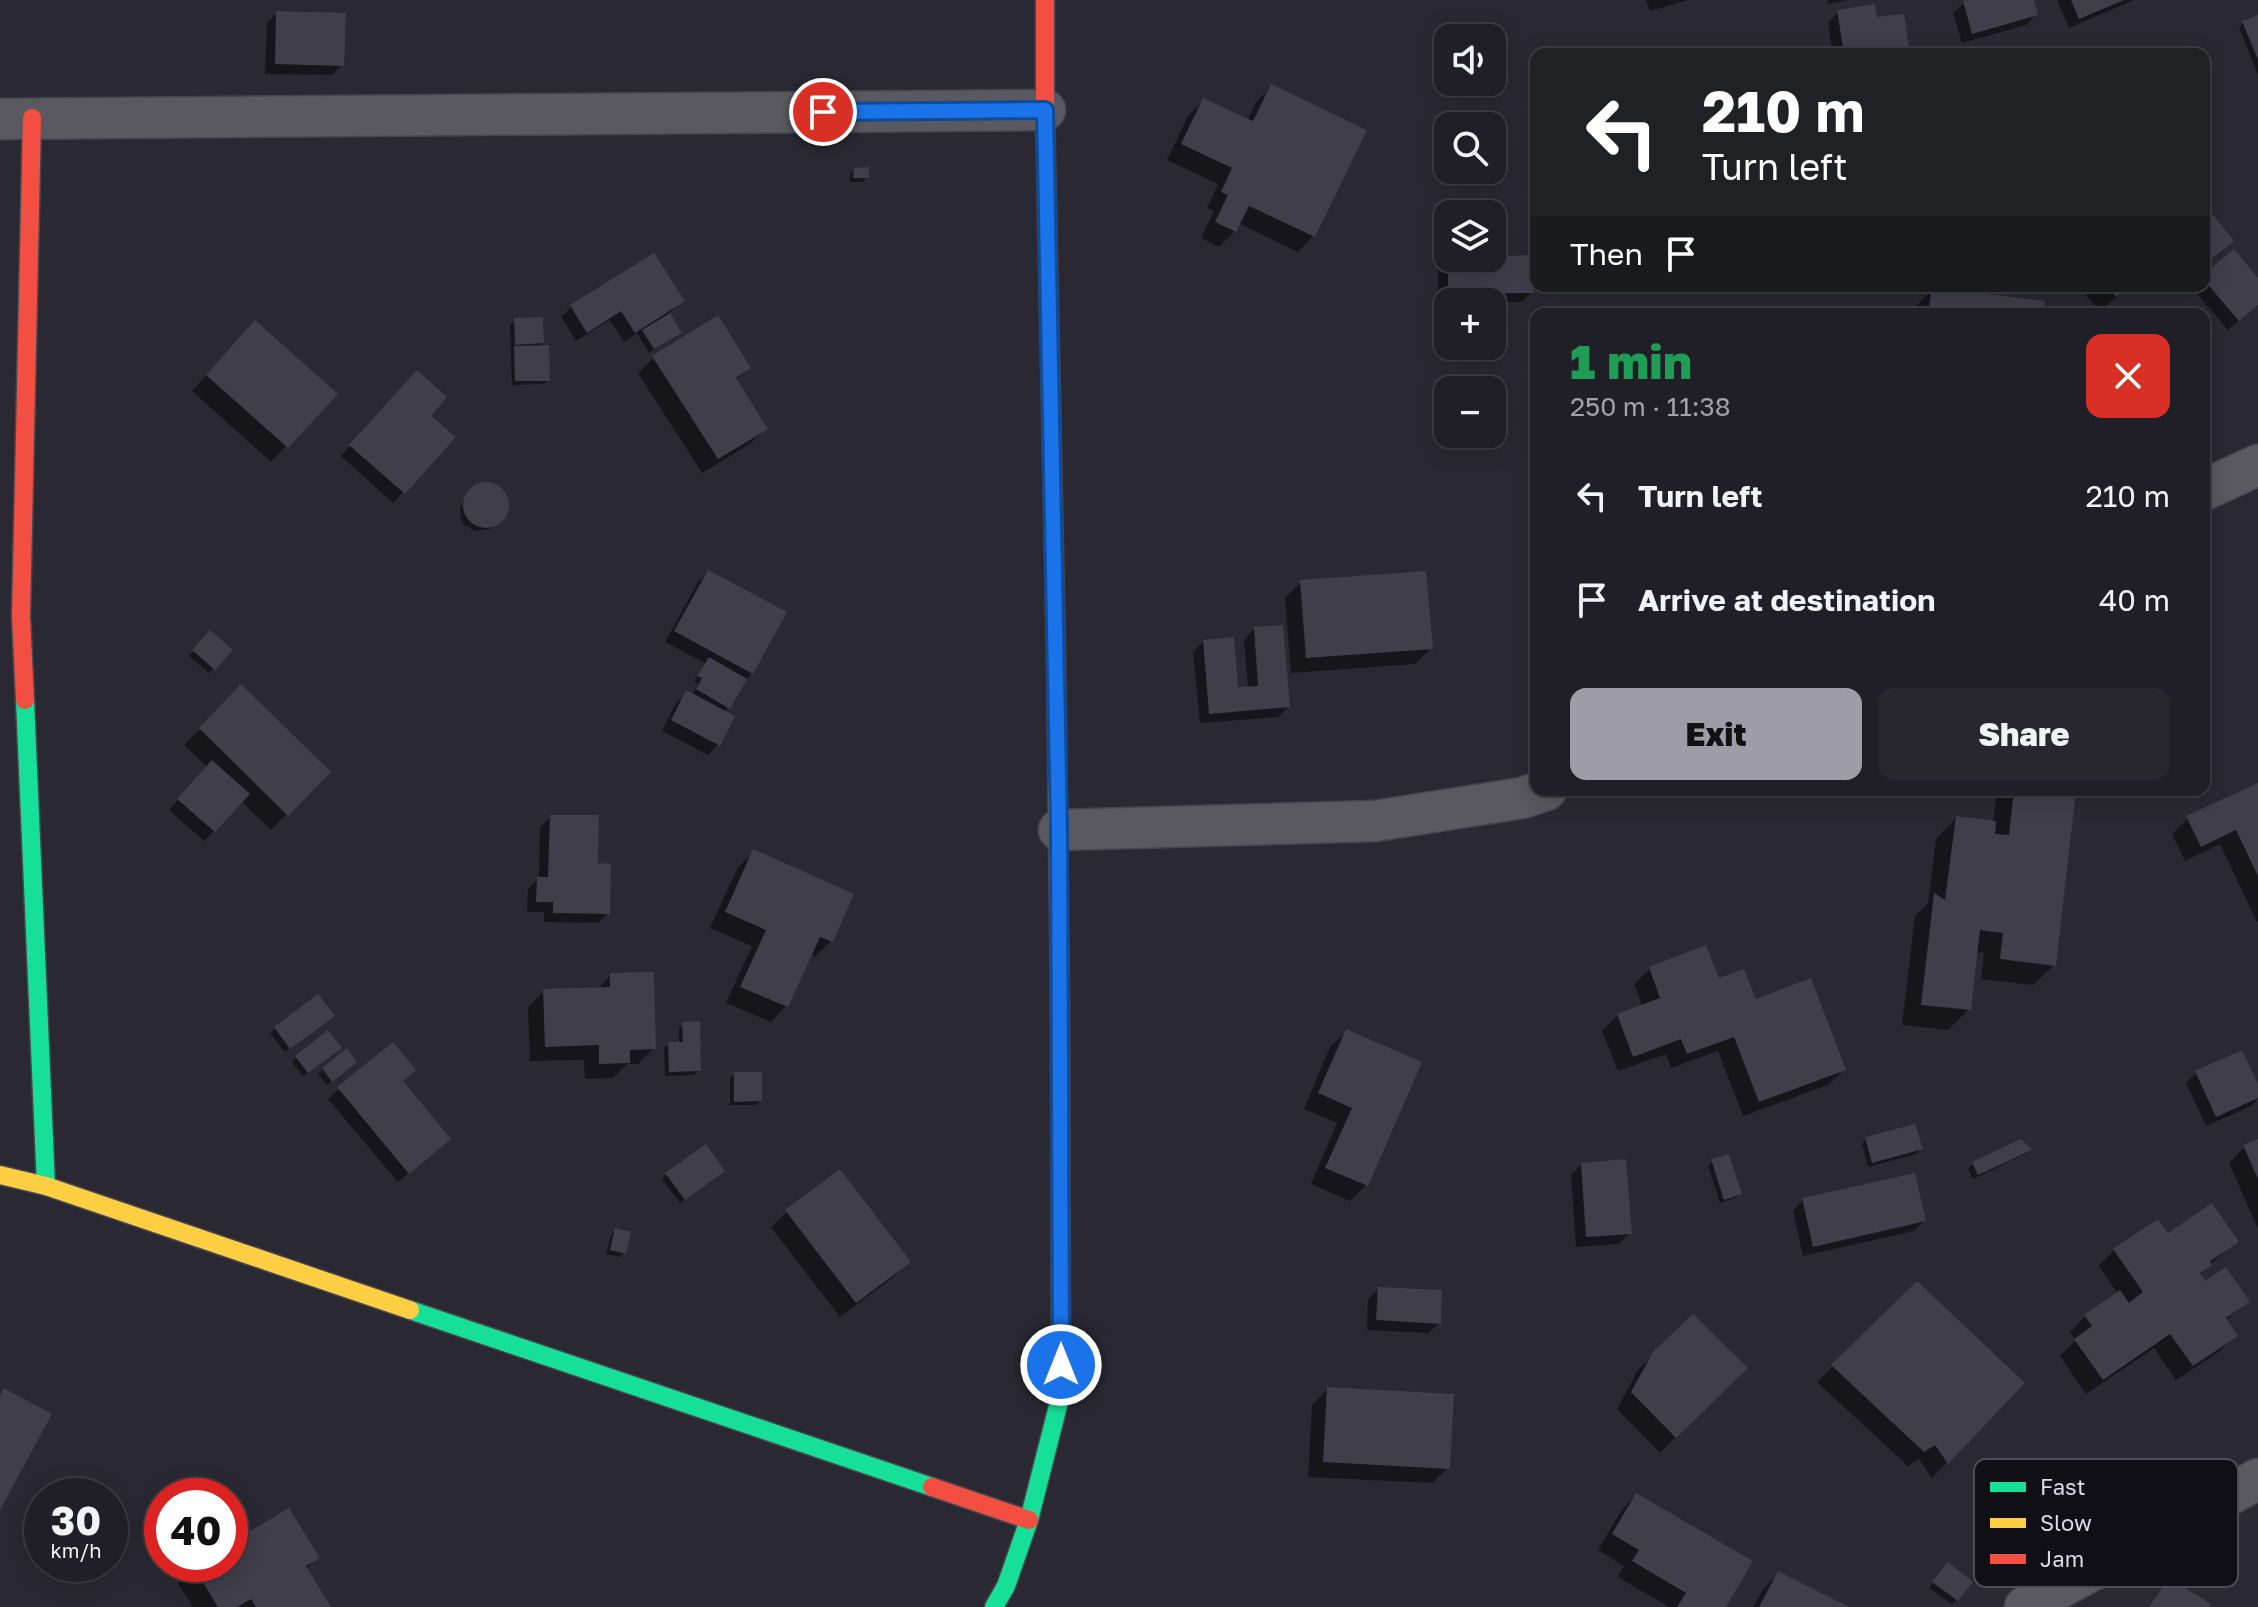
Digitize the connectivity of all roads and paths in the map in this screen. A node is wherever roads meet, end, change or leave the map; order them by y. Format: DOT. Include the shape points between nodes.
graph roads {
  1 [pos="1045,0"];
  2 [pos="1045,110"];
  3 [pos="16,118"];
  4 [pos="2258,465"];
  5 [pos="2210,487"];
  6 [pos="1530,795"];
  7 [pos="1059,830"];
  8 [pos="0,1175"];
  9 [pos="46,1186"];
  10 [pos="2258,1479"];
  11 [pos="2238,1490"];
  12 [pos="1029,1520"];
  13 [pos="2061,1587"];
  14 [pos="994,1607"];
  15 [pos="2025,1607"];
  1 -- 2 [label="street"];
  2 -- 3 [label="street"];
  2 -- 7 [label="street"];
  3 -- 9 [label="street" via="21,616"];
  4 -- 5 [label="street"];
  6 -- 7 [label="street" via="1375,821"];
  7 -- 12 [label="street" via="1061,1394"];
  8 -- 9 [label="street"];
  9 -- 12 [label="street"];
  10 -- 11 [label="street"];
  12 -- 14 [label="street"];
  13 -- 15 [label="street"];
}
